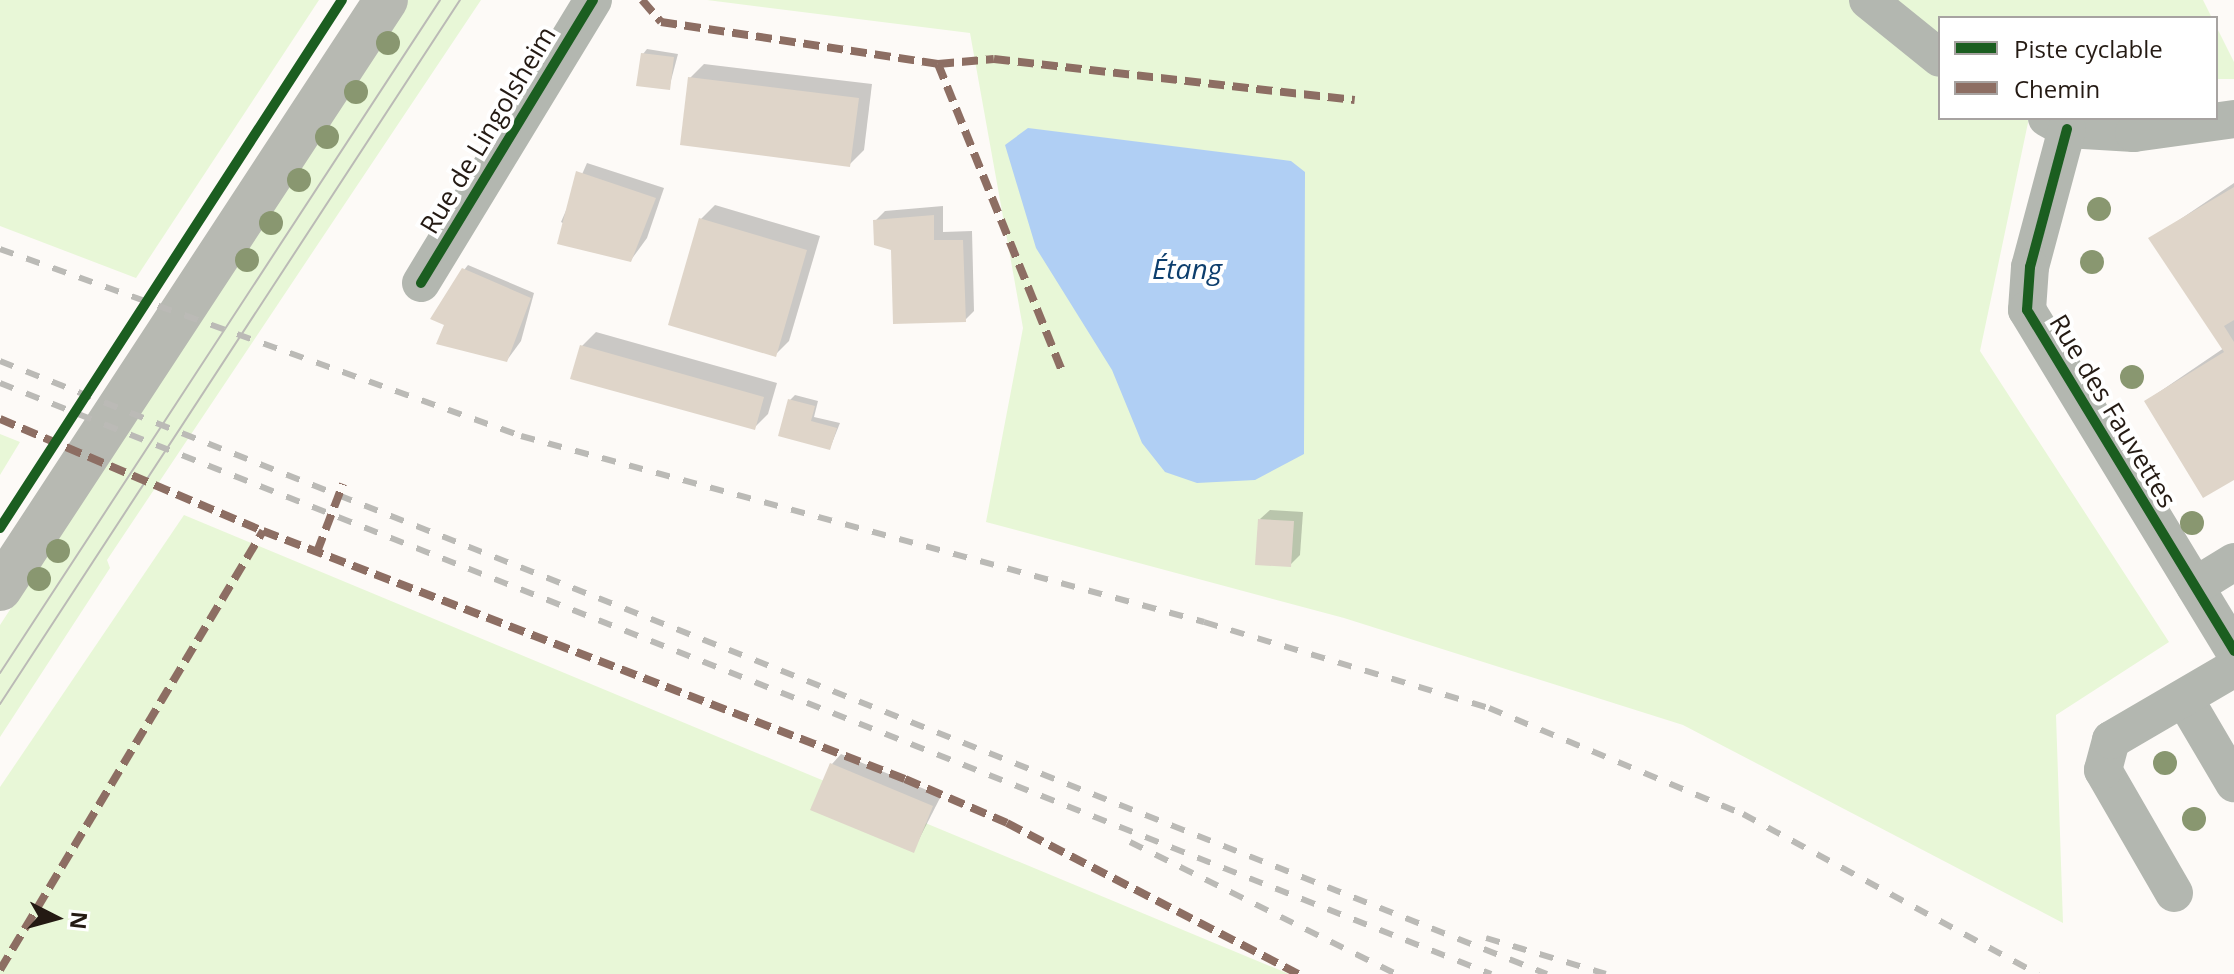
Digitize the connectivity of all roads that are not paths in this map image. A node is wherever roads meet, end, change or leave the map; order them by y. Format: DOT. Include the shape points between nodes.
graph roads {
  1 [pos="386,0"];
  2 [pos="593,0"];
  3 [pos="1868,0"];
  4 [pos="1938,56"];
  5 [pos="2234,119"];
  6 [pos="2057,123"];
  7 [pos="421,283"];
  8 [pos="2234,562"];
  9 [pos="2195,586"];
  10 [pos="0,589"];
  11 [pos="2234,651"];
  12 [pos="2234,668"];
  13 [pos="2184,698"];
  14 [pos="2234,783"];
  15 [pos="2174,893"];
  1 -- 10 [label="main road"];
  2 -- 7 [label="street, Rue de Lingolsheim"];
  3 -- 4 [label="street"];
  5 -- 6 [label="street" via="2169,131"];
  6 -- 9 [label="street, Rue des Fauvettes" via="2027,310"];
  8 -- 9 [label="street"];
  9 -- 11 [label="street, Rue des Fauvettes"];
  12 -- 13 [label="street"];
  13 -- 14 [label="street"];
  13 -- 15 [label="street" via="2111,740 2103,770"];
}
